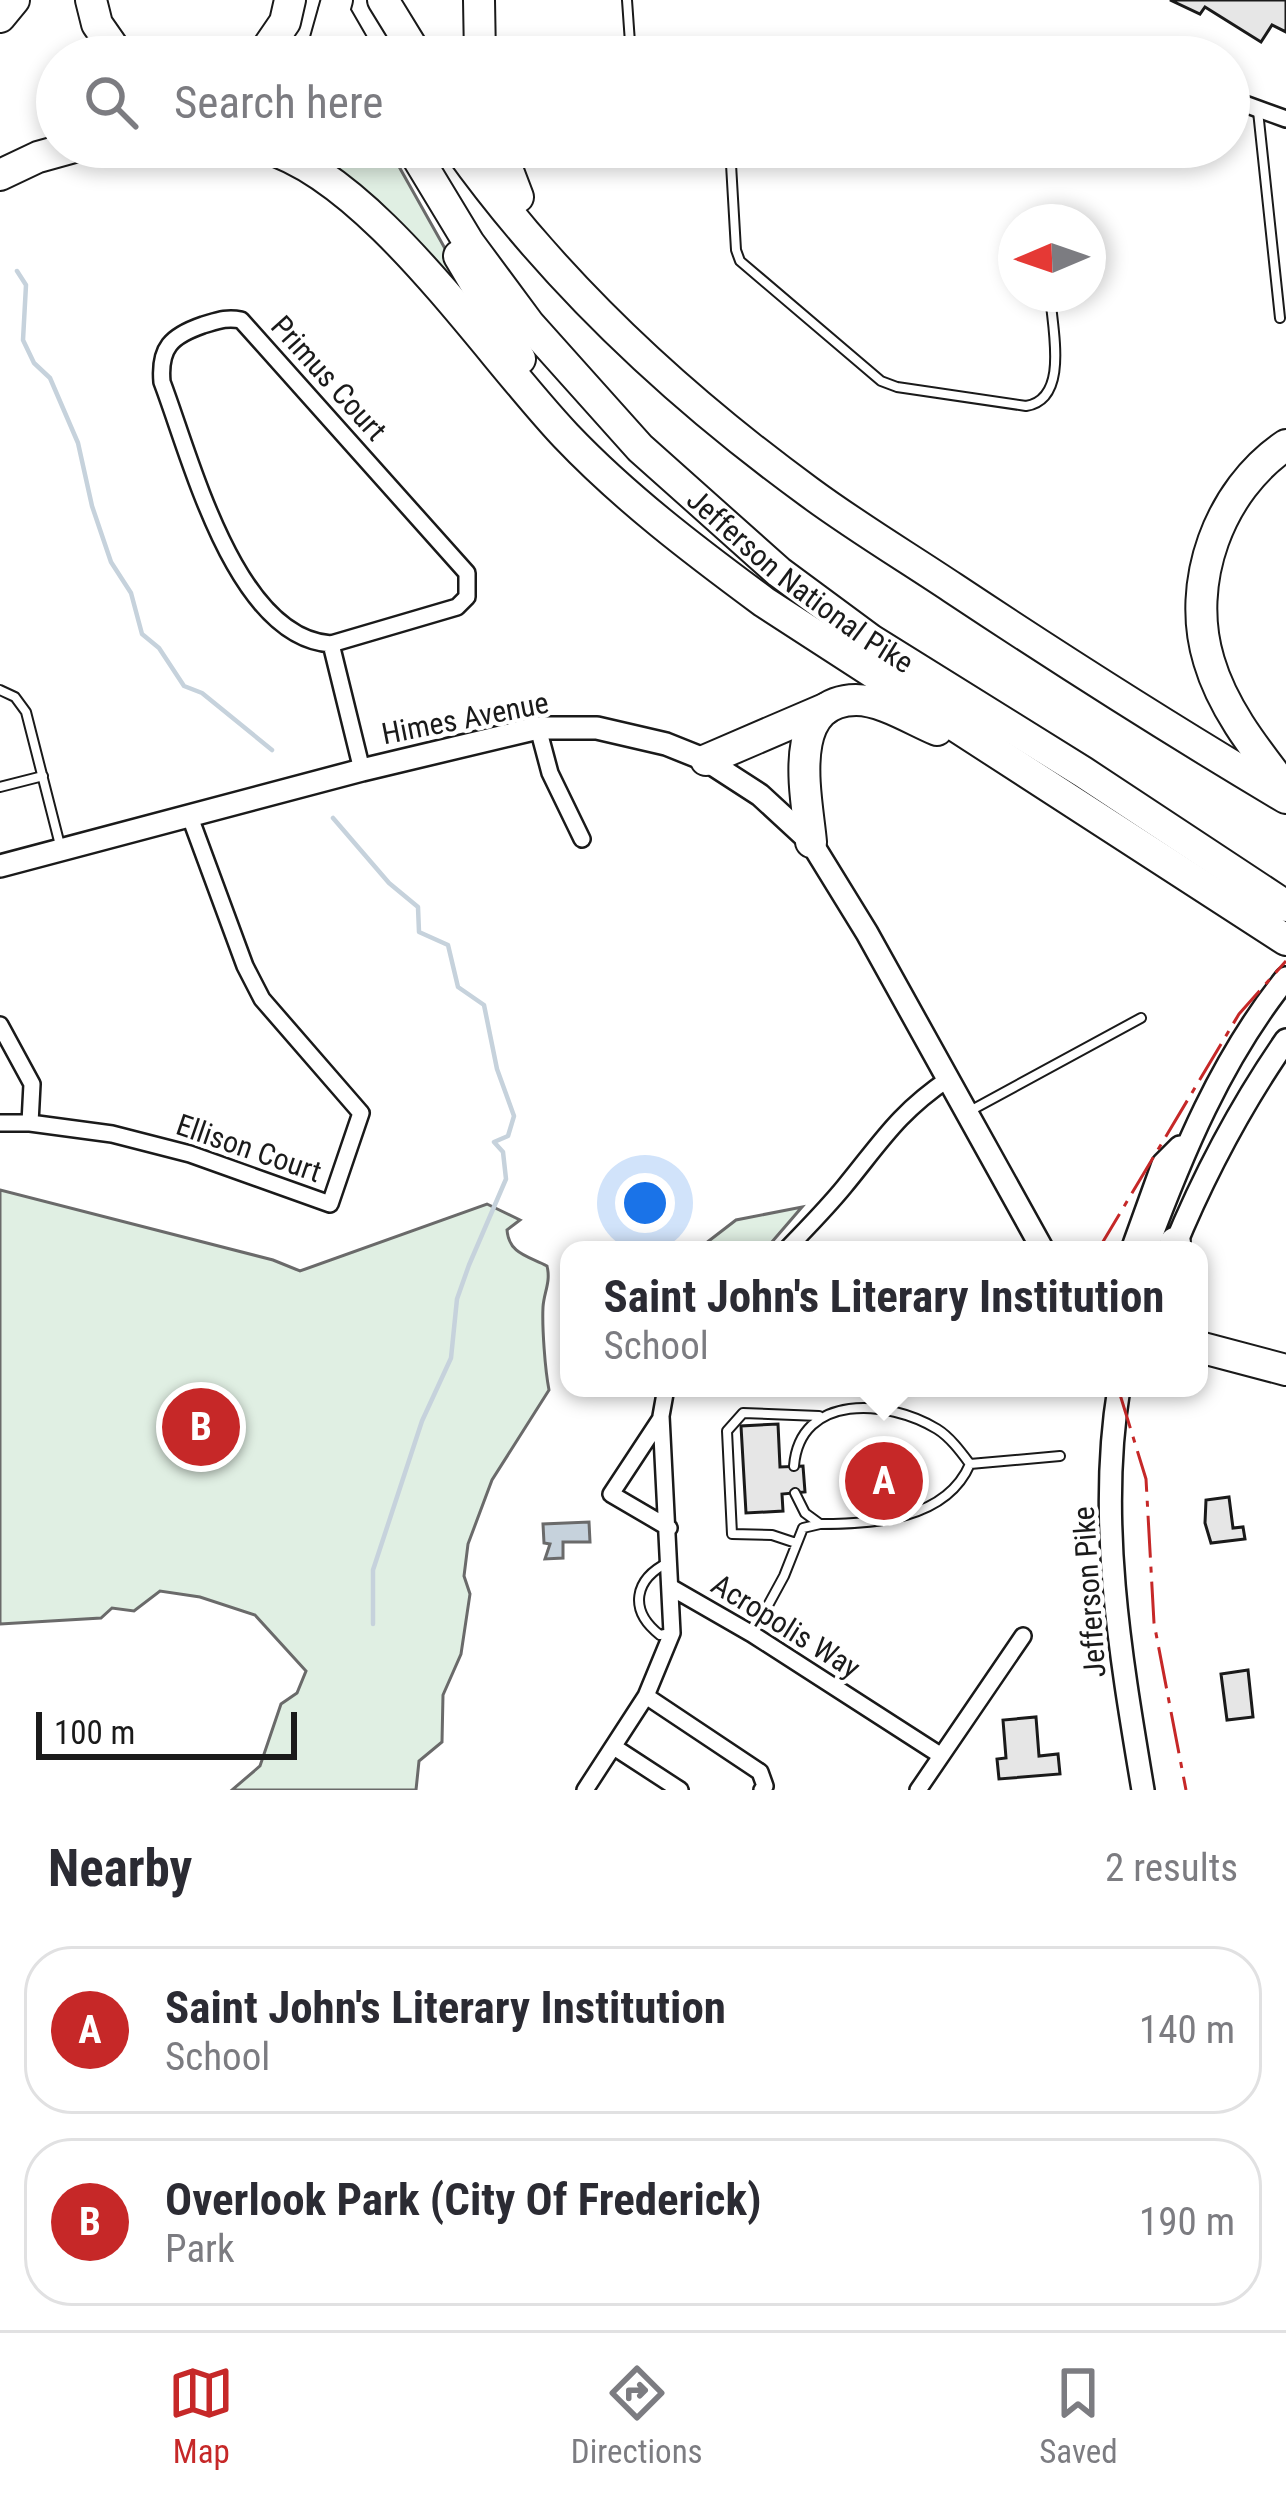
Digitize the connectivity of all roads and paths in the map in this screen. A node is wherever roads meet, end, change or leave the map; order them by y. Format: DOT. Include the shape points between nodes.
graph roads {
  1 [pos="14,0"];
  2 [pos="91,0"];
  3 [pos="290,0"];
  4 [pos="364,0"];
  5 [pos="383,0"];
  6 [pos="479,0"];
  7 [pos="627,0"];
  8 [pos="335,6"];
  9 [pos="0,17"];
  10 [pos="106,36"];
  11 [pos="276,36"];
  12 [pos="326,36"];
  13 [pos="350,36"];
  14 [pos="385,36"];
  15 [pos="405,36"];
  16 [pos="480,36"];
  17 [pos="630,36"];
  18 [pos="1250,107"];
  19 [pos="1258,110"];
  20 [pos="1286,119"];
  21 [pos="36,158"];
  22 [pos="313,168"];
  23 [pos="420,168"];
  24 [pos="423,168"];
  25 [pos="474,168"];
  26 [pos="496,168"];
  27 [pos="507,168"];
  28 [pos="731,168"];
  29 [pos="0,175"];
  30 [pos="518,197"];
  31 [pos="1051,312"];
  32 [pos="1280,318"];
  33 [pos="610,322"];
  34 [pos="568,437"];
  35 [pos="1286,445"];
  36 [pos="331,644"];
  37 [pos="0,690"];
  38 [pos="834,705"];
  39 [pos="538,728"];
  40 [pos="706,760"];
  41 [pos="1019,765"];
  42 [pos="362,770"];
  43 [pos="43,776"];
  44 [pos="0,787"];
  45 [pos="1286,794"];
  46 [pos="190,817"];
  47 [pos="582,839"];
  48 [pos="811,842"];
  49 [pos="61,850"];
  50 [pos="0,866"];
  51 [pos="1286,906"];
  52 [pos="1286,940"];
  53 [pos="1286,978"];
  54 [pos="1141,1018"];
  55 [pos="0,1025"];
  56 [pos="1286,1040"];
  57 [pos="6,1048"];
  58 [pos="948,1079"];
  59 [pos="967,1113"];
  60 [pos="0,1123"];
  61 [pos="30,1123"];
  62 [pos="1186,1143"];
  63 [pos="794,1241"];
  64 [pos="1038,1241"];
  65 [pos="1135,1241"];
  66 [pos="1168,1241"];
  67 [pos="1171,1241"];
  68 [pos="1210,1350"];
  69 [pos="1286,1370"];
  70 [pos="665,1397"];
  71 [pos="1118,1397"];
  72 [pos="820,1416"];
  73 [pos="662,1417"];
  74 [pos="1060,1456"];
  75 [pos="970,1463"];
  76 [pos="794,1466"];
  77 [pos="795,1493"];
  78 [pos="820,1524"];
  79 [pos="669,1528"];
  80 [pos="796,1544"];
  81 [pos="671,1562"];
  82 [pos="672,1588"];
  83 [pos="672,1633"];
  84 [pos="752,1634"];
  85 [pos="1023,1636"];
  86 [pos="646,1696"];
  87 [pos="614,1747"];
  88 [pos="940,1755"];
  89 [pos="585,1790"];
  90 [pos="680,1790"];
  91 [pos="762,1790"];
  92 [pos="918,1790"];
  93 [pos="1143,1790"];
  1 -- 9 [label="highway"];
  2 -- 10 [label="highway"];
  3 -- 11 [label="highway"];
  4 -- 14 [label="highway"];
  5 -- 15 [label="highway"];
  6 -- 16 [label="highway"];
  7 -- 17 [label="lane"];
  8 -- 12 [label="highway"];
  8 -- 13 [label="highway"];
  18 -- 19 [label="street"];
  19 -- 20 [label="street"];
  19 -- 32 [label="lane"];
  21 -- 29 [label="highway"];
  22 -- 34 [label="highway" via="355,200"];
  23 -- 34 [label="highway" via="492,316"];
  24 -- 51 [label="highway, Jefferson National Pike" via="529,324 640,448 779,572 871,640"];
  25 -- 33 [label="highway" via="584,302"];
  26 -- 30 [label="highway"];
  27 -- 30 [label="highway"];
  28 -- 31 [label="lane" via="740,261 881,381 1041,403 1054,380"];
  30 -- 33 [label="highway"];
  33 -- 45 [label="highway" via="809,492 1129,704"];
  34 -- 41 [label="highway" via="686,545"];
  35 -- 45 [label="highway" via="1240,488 1217,531 1203,576 1202,617 1220,689"];
  36 -- 36 [label="street, Primus Court" via="309,643 271,615 234,570 162,382 160,360 179,333 241,320 467,573 457,607"];
  36 -- 42 [label="street"];
  37 -- 43 [label="lane" via="26,712"];
  38 -- 40 [label="highway"];
  38 -- 41 [label="highway" via="859,700 882,707"];
  38 -- 48 [label="highway" via="805,742"];
  39 -- 40 [label="street, Himes Avenue" via="597,728"];
  39 -- 42 [label="street, Himes Avenue"];
  39 -- 47 [label="street"];
  40 -- 48 [label="street, Himes Avenue"];
  41 -- 52 [label="highway"];
  42 -- 46 [label="street, Himes Avenue"];
  43 -- 44 [label="lane"];
  43 -- 49 [label="lane"];
  46 -- 49 [label="street, Himes Avenue"];
  46 -- 61 [label="street, Ellison Court" via="262,999 362,1113 330,1204 190,1154"];
  48 -- 58 [label="street, Himes Avenue"];
  49 -- 50 [label="street, Himes Avenue"];
  53 -- 62 [label="street"];
  54 -- 59 [label="lane"];
  55 -- 57 [label="street"];
  56 -- 67 [label="street"];
  57 -- 61 [label="street" via="32,1084"];
  58 -- 59 [label="street, Himes Avenue"];
  58 -- 63 [label="street" via="891,1125"];
  59 -- 64 [label="street, Himes Avenue"];
  60 -- 61 [label="street"];
  62 -- 65 [label="street" via="1162,1163"];
  62 -- 66 [label="street"];
  68 -- 69 [label="highway"];
  70 -- 73 [label="street"];
  71 -- 93 [label="street, Jefferson Pike" via="1111,1529"];
  72 -- 75 [label="lane" via="892,1412 941,1431"];
  72 -- 76 [label="lane" via="796,1444"];
  72 -- 80 [label="lane" via="743,1413 727,1431 732,1534"];
  73 -- 79 [label="street"];
  73 -- 79 [label="street" via="610,1494"];
  74 -- 75 [label="lane"];
  75 -- 78 [label="lane" via="951,1494 924,1509"];
  77 -- 78 [label="lane"];
  78 -- 80 [label="lane" via="803,1528"];
  79 -- 81 [label="street"];
  80 -- 84 [label="lane"];
  81 -- 82 [label="street"];
  81 -- 83 [label="lane" via="651,1570 640,1601 650,1628"];
  82 -- 83 [label="street, Acropolis Way"];
  82 -- 84 [label="street, Acropolis Way"];
  83 -- 86 [label="street, Acropolis Way"];
  84 -- 88 [label="street, Acropolis Way"];
  85 -- 88 [label="street"];
  86 -- 87 [label="street, Acropolis Way"];
  86 -- 91 [label="street" via="760,1772"];
  87 -- 89 [label="street, Acropolis Way"];
  87 -- 90 [label="street"];
  88 -- 92 [label="street"];
}
